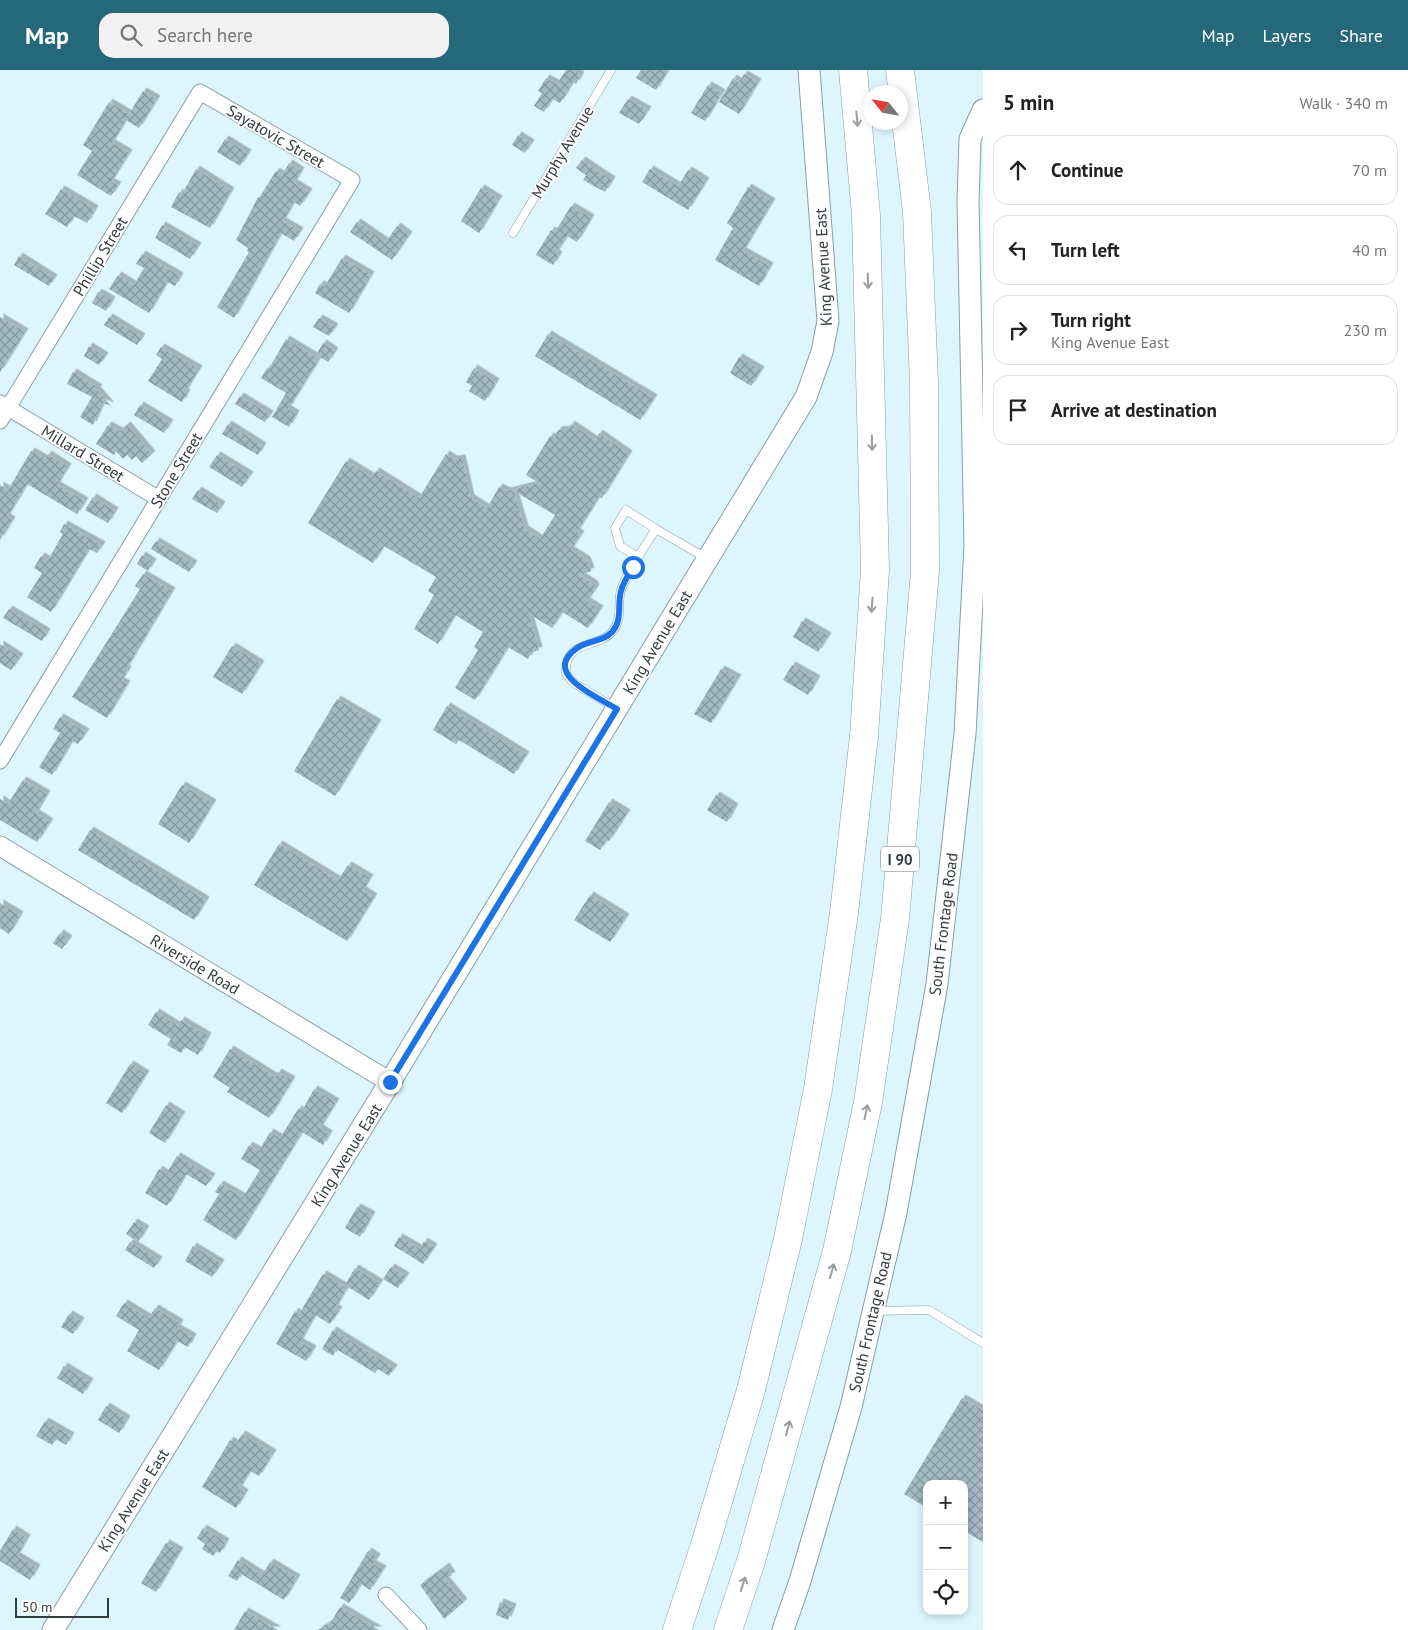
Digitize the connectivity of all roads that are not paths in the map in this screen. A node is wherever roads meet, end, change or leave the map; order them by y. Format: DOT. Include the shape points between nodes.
graph roads {
  1 [pos="611,70"];
  2 [pos="809,70"];
  3 [pos="853,70"];
  4 [pos="900,70"];
  5 [pos="200,92"];
  6 [pos="983,110"];
  7 [pos="352,180"];
  8 [pos="513,233"];
  9 [pos="3,411"];
  10 [pos="158,499"];
  11 [pos="656,529"];
  12 [pos="638,558"];
  13 [pos="707,559"];
  14 [pos="617,709"];
  15 [pos="0,761"];
  16 [pos="0,846"];
  17 [pos="390,1082"];
  18 [pos="873,1311"];
  19 [pos="983,1343"];
  20 [pos="386,1595"];
  21 [pos="53,1630"];
  22 [pos="418,1630"];
  23 [pos="677,1630"];
  24 [pos="728,1630"];
  25 [pos="783,1630"];
  1 -- 8 [label="lane, Murphy Avenue"];
  2 -- 13 [label="main road, King Avenue East" via="828,321 822,352 806,397"];
  3 -- 23 [label="highway, one-way" via="866,215 874,560 864,736 844,913 818,1089 790,1230 751,1390"];
  24 -- 4 [label="highway, I 90, one-way" via="751,1561 837,1251 868,1102 895,919 925,571 924,383 917,212"];
  5 -- 7 [label="street, Sayatovic Street"];
  5 -- 9 [label="street, Phillip Street"];
  6 -- 18 [label="main road, South Frontage Road" via="970,139 968,201 975,545 965,734 937,984 911,1135"];
  7 -- 10 [label="street, Stone Street"];
  9 -- 10 [label="street, Millard Street"];
  10 -- 15 [label="street, Stone Street"];
  11 -- 12 [label="lane"];
  11 -- 12 [label="lane" via="626,510 615,528 620,546"];
  11 -- 13 [label="lane"];
  12 -- 14 [label="lane" via="620,591 619,615 612,632 578,647 565,664 566,674 574,683"];
  13 -- 14 [label="main road, King Avenue East"];
  14 -- 17 [label="main road, King Avenue East"];
  16 -- 17 [label="street, Riverside Road"];
  17 -- 21 [label="main road, King Avenue East"];
  18 -- 19 [label="lane" via="930,1310"];
  18 -- 25 [label="main road, South Frontage Road" via="851,1408"];
  20 -- 22 [label="street"];
}
